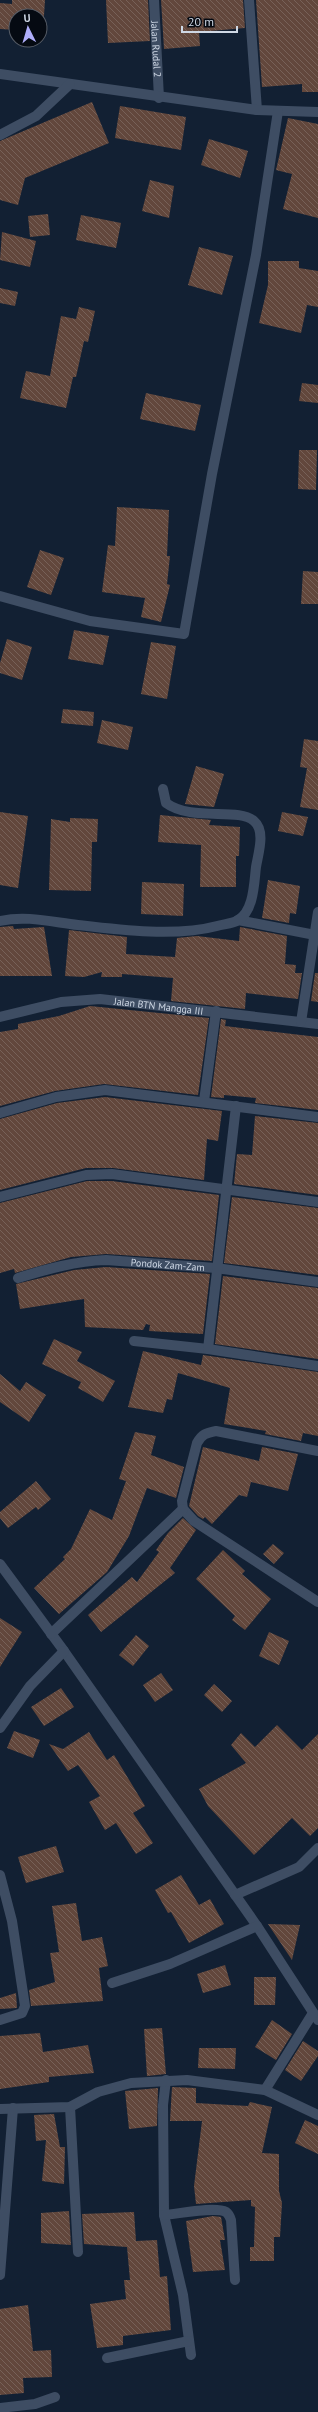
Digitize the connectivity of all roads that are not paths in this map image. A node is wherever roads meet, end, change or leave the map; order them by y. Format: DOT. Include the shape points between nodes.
graph roads {
  1 [pos="154,0"];
  2 [pos="249,0"];
  3 [pos="0,74"];
  4 [pos="70,84"];
  5 [pos="159,98"];
  6 [pos="257,110"];
  7 [pos="278,112"];
  8 [pos="318,112"];
  9 [pos="0,135"];
  10 [pos="0,596"];
  11 [pos="163,789"];
  12 [pos="318,912"];
  13 [pos="238,920"];
  14 [pos="0,921"];
  15 [pos="314,935"];
  16 [pos="216,1011"];
  17 [pos="0,1017"];
  18 [pos="302,1022"];
  19 [pos="318,1024"];
  20 [pos="204,1101"];
  21 [pos="236,1106"];
  22 [pos="0,1113"];
  23 [pos="318,1117"];
  24 [pos="226,1190"];
  25 [pos="0,1197"];
  26 [pos="318,1202"];
  27 [pos="216,1268"];
  28 [pos="18,1278"];
  29 [pos="318,1282"];
  30 [pos="134,1341"];
  31 [pos="208,1349"];
  32 [pos="318,1366"];
  33 [pos="318,1451"];
  34 [pos="184,1509"];
  35 [pos="0,1564"];
  36 [pos="318,1602"];
  37 [pos="51,1634"];
  38 [pos="64,1651"];
  39 [pos="0,1728"];
  40 [pos="318,1848"];
  41 [pos="0,1875"];
  42 [pos="235,1895"];
  43 [pos="257,1926"];
  44 [pos="112,1983"];
  45 [pos="315,2017"];
  46 [pos="0,2020"];
  47 [pos="166,2080"];
  48 [pos="265,2090"];
  49 [pos="70,2107"];
  50 [pos="13,2108"];
  51 [pos="0,2109"];
  52 [pos="318,2115"];
  53 [pos="164,2215"];
  54 [pos="78,2252"];
  55 [pos="0,2275"];
  56 [pos="235,2280"];
  57 [pos="189,2341"];
  58 [pos="191,2355"];
  59 [pos="106,2358"];
  60 [pos="55,2397"];
  61 [pos="0,2408"];
  1 -- 5 [label="street, Jalan Rudal 2"];
  2 -- 6 [label="street"];
  3 -- 4 [label="street"];
  4 -- 5 [label="street"];
  4 -- 9 [label="street" via="36,116"];
  5 -- 6 [label="street"];
  6 -- 7 [label="street"];
  7 -- 8 [label="street"];
  7 -- 10 [label="street" via="256,255 212,474 184,634 90,621"];
  11 -- 13 [label="street" via="166,803 175,810 194,814 244,817 253,820 258,827 260,839 252,895 248,909"];
  12 -- 15 [label="street"];
  13 -- 14 [label="street" via="189,931 78,925 44,919"];
  13 -- 15 [label="street"];
  15 -- 18 [label="street"];
  16 -- 17 [label="street, Jalan BTN Mangga III" via="100,999 61,1002"];
  16 -- 18 [label="street, Jalan BTN Mangga III"];
  16 -- 20 [label="street"];
  18 -- 19 [label="street, Jalan BTN Mangga III"];
  20 -- 21 [label="street"];
  20 -- 22 [label="street" via="105,1090 56,1097"];
  21 -- 23 [label="street"];
  21 -- 24 [label="street"];
  24 -- 25 [label="street" via="112,1174 86,1175"];
  24 -- 26 [label="street"];
  24 -- 27 [label="street"];
  27 -- 28 [label="street, Pondok Zam-Zam" via="141,1261 91,1260"];
  27 -- 29 [label="street, Pondok Zam-Zam"];
  27 -- 31 [label="street"];
  30 -- 31 [label="street"];
  31 -- 32 [label="street"];
  33 -- 34 [label="street" via="216,1431 206,1433 197,1443 183,1496"];
  34 -- 36 [label="street" via="194,1521"];
  34 -- 37 [label="street"];
  35 -- 37 [label="street"];
  37 -- 38 [label="street"];
  38 -- 39 [label="street" via="30,1686"];
  38 -- 42 [label="street"];
  40 -- 42 [label="street" via="299,1867"];
  41 -- 46 [label="street" via="12,1922 25,2006 22,2013"];
  42 -- 43 [label="street"];
  43 -- 44 [label="street" via="170,1964"];
  43 -- 45 [label="street"];
  45 -- 48 [label="street"];
  47 -- 48 [label="street" via="187,2080"];
  47 -- 49 [label="street" via="124,2085 98,2092"];
  47 -- 53 [label="street" via="163,2105"];
  48 -- 52 [label="street"];
  49 -- 50 [label="street"];
  49 -- 54 [label="street"];
  50 -- 51 [label="street"];
  50 -- 55 [label="street"];
  53 -- 56 [label="street" via="225,2212 231,2220"];
  53 -- 57 [label="street" via="183,2295"];
  57 -- 58 [label="street"];
  57 -- 59 [label="street"];
  60 -- 61 [label="street" via="35,2404"];
}
